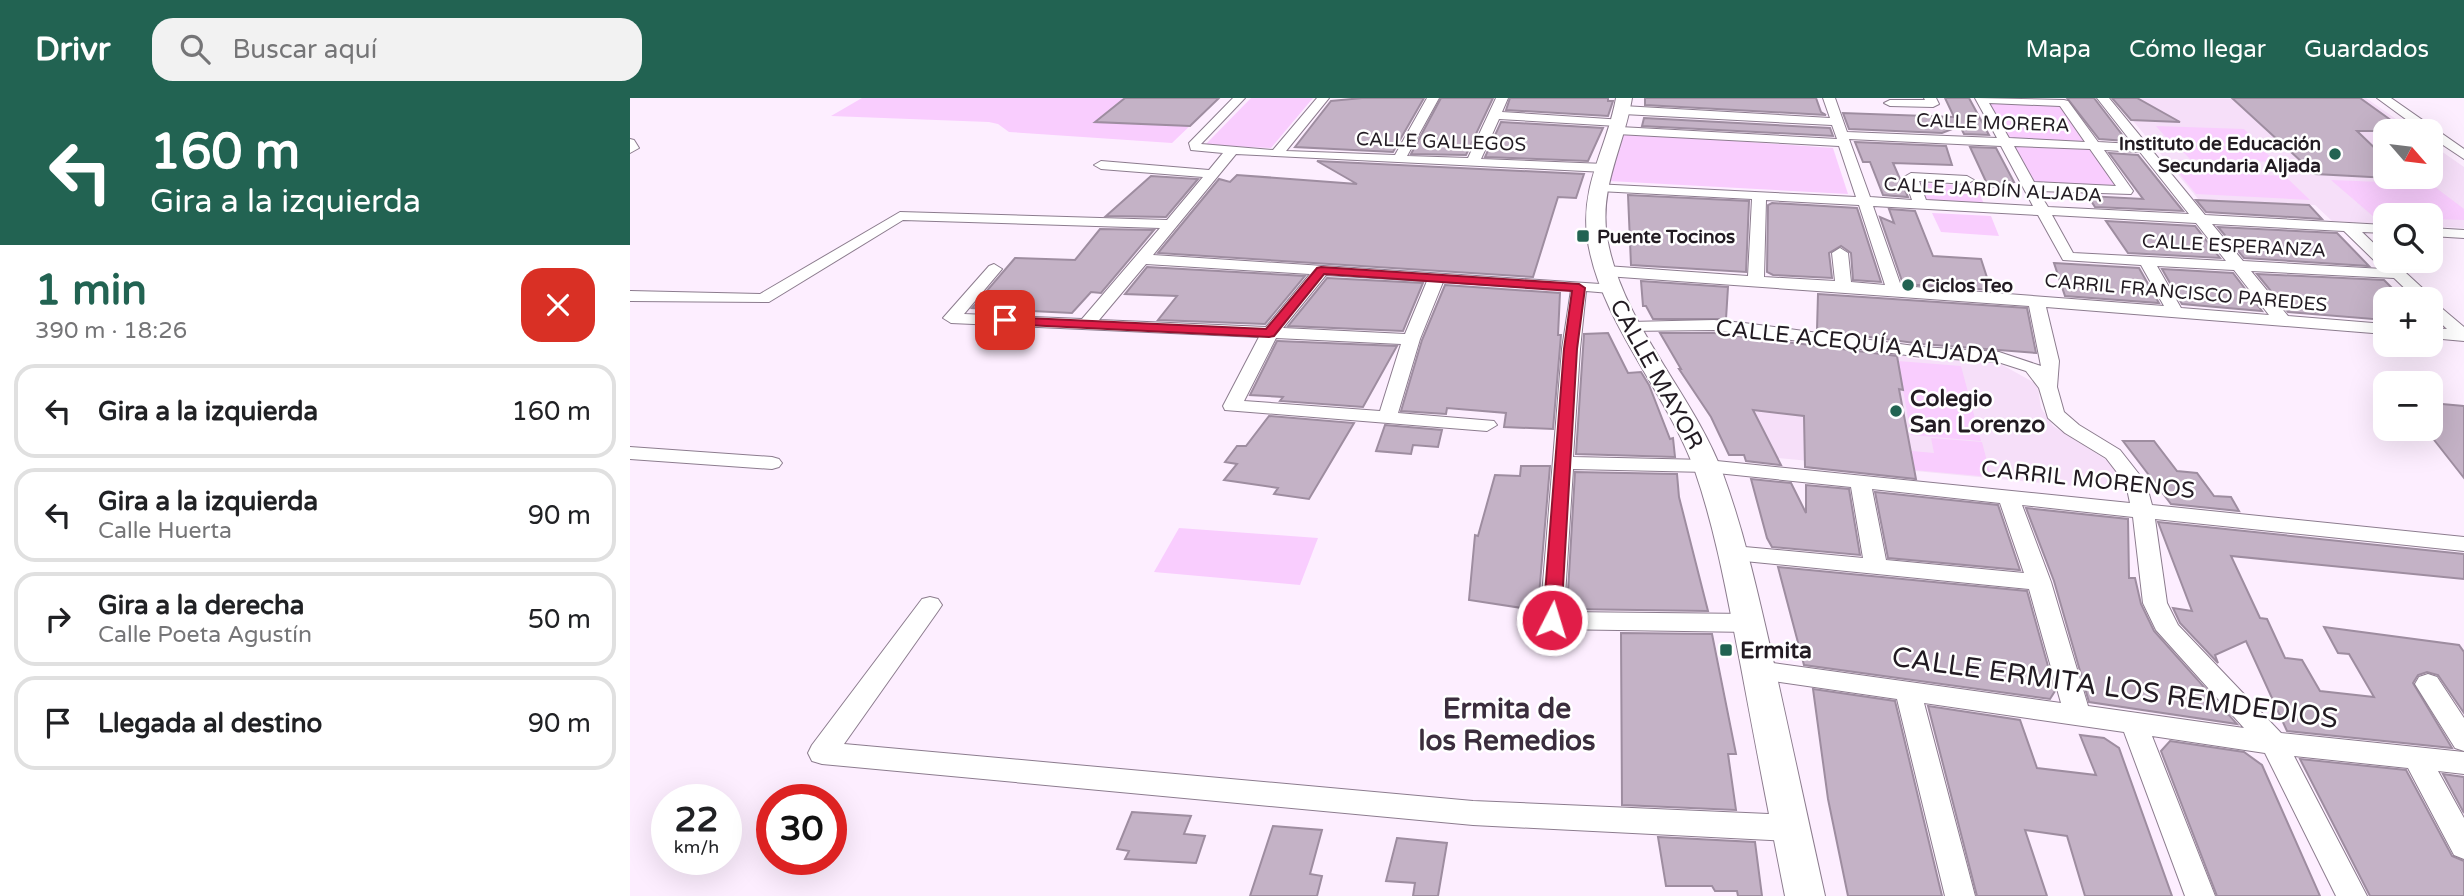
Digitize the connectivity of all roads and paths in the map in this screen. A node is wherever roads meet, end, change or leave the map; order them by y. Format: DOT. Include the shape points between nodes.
graph roads {
  1 [pos="1239,98"];
  2 [pos="1323,98"];
  3 [pos="1433,98"];
  4 [pos="1502,98"];
  5 [pos="1718,98"];
  6 [pos="1829,98"];
  7 [pos="1930,98"];
  8 [pos="2102,98"];
  9 [pos="2383,98"];
  10 [pos="1982,99"];
  11 [pos="1890,103"];
  12 [pos="1495,115"];
  13 [pos="1621,115"];
  14 [pos="1722,115"];
  15 [pos="2412,119"];
  16 [pos="1837,122"];
  17 [pos="1725,136"];
  18 [pos="1843,139"];
  19 [pos="2443,141"];
  20 [pos="2005,142"];
  21 [pos="630,143"];
  22 [pos="2095,146"];
  23 [pos="2144,148"];
  24 [pos="630,149"];
  25 [pos="1232,151"];
  26 [pos="1276,154"];
  27 [pos="2464,155"];
  28 [pos="1399,159"];
  29 [pos="1474,162"];
  30 [pos="1101,165"];
  31 [pos="1211,174"];
  32 [pos="1602,177"];
  33 [pos="1967,180"];
  34 [pos="2029,186"];
  35 [pos="1759,196"];
  36 [pos="1864,202"];
  37 [pos="1921,205"];
  38 [pos="2042,211"];
  39 [pos="2202,219"];
  40 [pos="1172,224"];
  41 [pos="2348,227"];
  42 [pos="2373,228"];
  43 [pos="2443,233"];
  44 [pos="2464,234"];
  45 [pos="1840,253"];
  46 [pos="1141,259"];
  47 [pos="2146,261"];
  48 [pos="2239,266"];
  49 [pos="994,269"];
  50 [pos="1321,271"];
  51 [pos="2398,274"];
  52 [pos="1436,279"];
  53 [pos="1608,279"];
  54 [pos="1756,281"];
  55 [pos="1844,287"];
  56 [pos="2412,287"];
  57 [pos="1579,288"];
  58 [pos="1895,290"];
  59 [pos="630,296"];
  60 [pos="2036,301"];
  61 [pos="2175,312"];
  62 [pos="2443,316"];
  63 [pos="2281,320"];
  64 [pos="1087,324"];
  65 [pos="1630,327"];
  66 [pos="2373,328"];
  67 [pos="1269,333"];
  68 [pos="2443,334"];
  69 [pos="2464,336"];
  70 [pos="1411,339"];
  71 [pos="2048,387"];
  72 [pos="1388,416"];
  73 [pos="1487,425"];
  74 [pos="630,453"];
  75 [pos="772,463"];
  76 [pos="1564,463"];
  77 [pos="1707,466"];
  78 [pos="1860,480"];
  79 [pos="2008,497"];
  80 [pos="2143,513"];
  81 [pos="2464,544"];
  82 [pos="1734,553"];
  83 [pos="1875,565"];
  84 [pos="2039,582"];
  85 [pos="930,605"];
  86 [pos="1749,623"];
  87 [pos="1759,670"];
  88 [pos="2428,684"];
  89 [pos="1909,691"];
  90 [pos="2078,715"];
  91 [pos="2134,723"];
  92 [pos="2464,740"];
  93 [pos="2274,743"];
  94 [pos="2416,758"];
  95 [pos="2464,763"];
  96 [pos="1792,828"];
  97 [pos="2464,846"];
  98 [pos="1805,896"];
  99 [pos="1960,896"];
  100 [pos="2200,896"];
  101 [pos="2352,896"];
  1 -- 25 [label="street, CALLE GALLEGOS" via="1194,145"];
  2 -- 26 [label="street"];
  3 -- 28 [label="street"];
  4 -- 12 [label="street"];
  5 -- 14 [label="street"];
  6 -- 16 [label="street"];
  7 -- 11 [label="street" via="1933,104"];
  8 -- 23 [label="street"];
  9 -- 15 [label="street"];
  10 -- 20 [label="street"];
  10 -- 22 [label="street" via="2064,103"];
  12 -- 13 [label="street"];
  12 -- 29 [label="street"];
  13 -- 14 [label="street"];
  13 -- 17 [label="street, CALLE MORERA"];
  13 -- 32 [label="main road, CALLE MAYOR"];
  14 -- 16 [label="street"];
  14 -- 17 [label="street"];
  16 -- 18 [label="street"];
  17 -- 18 [label="street, CALLE MORERA"];
  18 -- 20 [label="street, CALLE MORERA"];
  18 -- 36 [label="street"];
  19 -- 27 [label="street"];
  20 -- 22 [label="street, CALLE MORERA"];
  20 -- 34 [label="street"];
  21 -- 24 [label="street"];
  22 -- 23 [label="street, CALLE MORERA"];
  22 -- 34 [label="street" via="2126,191"];
  23 -- 39 [label="street"];
  25 -- 26 [label="street, CALLE GALLEGOS"];
  25 -- 31 [label="street"];
  26 -- 28 [label="street, CALLE GALLEGOS"];
  28 -- 29 [label="street, CALLE GALLEGOS"];
  29 -- 32 [label="street, CALLE GALLEGOS"];
  30 -- 31 [label="street"];
  31 -- 40 [label="street"];
  32 -- 35 [label="street, CALLE JARDÍN ALJADA"];
  32 -- 53 [label="main road, CALLE MAYOR" via="1596,218"];
  33 -- 37 [label="street" via="1912,177"];
  34 -- 38 [label="street"];
  35 -- 36 [label="street, CALLE JARDÍN ALJADA"];
  35 -- 54 [label="street"];
  36 -- 37 [label="street, CALLE JARDÍN ALJADA"];
  36 -- 58 [label="street"];
  37 -- 38 [label="street, CALLE JARDÍN ALJADA"];
  38 -- 39 [label="street, CALLE JARDÍN ALJADA"];
  38 -- 47 [label="street, CALLE ESPERANZA" via="2068,257"];
  39 -- 41 [label="street, CALLE JARDÍN ALJADA"];
  39 -- 48 [label="street"];
  40 -- 46 [label="street"];
  40 -- 59 [label="street" via="900,216 763,299"];
  41 -- 42 [label="street, CALLE JARDÍN ALJADA"];
  41 -- 51 [label="street, CALLE ESPERANZA"];
  43 -- 44 [label="street"];
  45 -- 55 [label="street"];
  46 -- 50 [label="street, CARRIL FRANCISCO PAREDES"];
  46 -- 64 [label="street"];
  47 -- 48 [label="street, CALLE ESPERANZA"];
  47 -- 61 [label="street"];
  48 -- 51 [label="street, CALLE ESPERANZA"];
  48 -- 63 [label="street"];
  49 -- 64 [label="street" via="951,318"];
  50 -- 52 [label="street, CARRIL FRANCISCO PAREDES"];
  50 -- 67 [label="street"];
  51 -- 56 [label="street, CALLE ESPERANZA"];
  52 -- 57 [label="street, CARRIL FRANCISCO PAREDES"];
  52 -- 70 [label="street"];
  53 -- 54 [label="street, CARRIL FRANCISCO PAREDES"];
  53 -- 57 [label="street, CARRIL FRANCISCO PAREDES"];
  53 -- 65 [label="main road, CALLE MAYOR"];
  54 -- 55 [label="street, CARRIL FRANCISCO PAREDES"];
  55 -- 58 [label="street, CARRIL FRANCISCO PAREDES"];
  57 -- 76 [label="street"];
  58 -- 60 [label="street, CARRIL FRANCISCO PAREDES"];
  60 -- 61 [label="street, CARRIL FRANCISCO PAREDES"];
  60 -- 71 [label="street" via="2050,361"];
  61 -- 63 [label="street, CARRIL FRANCISCO PAREDES"];
  62 -- 69 [label="street"];
  63 -- 66 [label="street, CARRIL FRANCISCO PAREDES"];
  64 -- 67 [label="street"];
  65 -- 71 [label="street, CALLE ACEQUÍA ALJADA" via="1728,326 1922,352 1999,357 2032,367"];
  65 -- 77 [label="main road, CALLE MAYOR" via="1689,425"];
  67 -- 70 [label="street"];
  67 -- 72 [label="street" via="1232,406"];
  68 -- 69 [label="street"];
  70 -- 72 [label="street"];
  71 -- 80 [label="street, CALLE ACEQUÍA ALJADA" via="2055,414 2125,467 2136,483"];
  72 -- 73 [label="street"];
  74 -- 75 [label="street"];
  76 -- 77 [label="street, CARRIL MORENOS"];
  76 -- 86 [label="street" via="1552,620"];
  77 -- 78 [label="street, CARRIL MORENOS"];
  77 -- 82 [label="main road, CALLE MAYOR"];
  78 -- 79 [label="street, CARRIL MORENOS"];
  78 -- 83 [label="street"];
  79 -- 80 [label="street, CARRIL MORENOS"];
  79 -- 84 [label="street"];
  80 -- 81 [label="street, CARRIL MORENOS"];
  80 -- 93 [label="street, CALLE ACEQUÍA ALJADA" via="2155,603 2168,630"];
  82 -- 83 [label="street"];
  82 -- 86 [label="main road, CALLE MAYOR"];
  83 -- 84 [label="street"];
  84 -- 90 [label="street"];
  85 -- 96 [label="street" via="822,753 1473,813"];
  86 -- 87 [label="main road, CALLE MAYOR"];
  87 -- 89 [label="street, CALLE ERMITA LOS REMDEDIOS"];
  87 -- 96 [label="main road, CALLE MAYOR"];
  88 -- 92 [label="street"];
  89 -- 90 [label="street, CALLE ERMITA LOS REMDEDIOS"];
  89 -- 99 [label="street"];
  90 -- 91 [label="street, CALLE ERMITA LOS REMDEDIOS"];
  91 -- 93 [label="street, CALLE ERMITA LOS REMDEDIOS"];
  91 -- 100 [label="street"];
  93 -- 94 [label="street, CALLE ERMITA LOS REMDEDIOS"];
  93 -- 101 [label="street, CALLE ACEQUÍA ALJADA"];
  94 -- 95 [label="street, CALLE ERMITA LOS REMDEDIOS"];
  94 -- 97 [label="street"];
  96 -- 98 [label="main road, CALLE MAYOR"];
}
